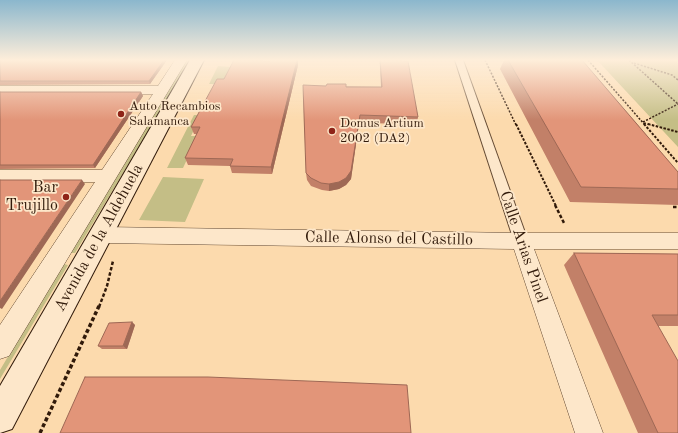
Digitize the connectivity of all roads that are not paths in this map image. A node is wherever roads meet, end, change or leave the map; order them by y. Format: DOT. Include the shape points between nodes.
graph roads {
  1 [pos="168,80"];
  2 [pos="186,80"];
  3 [pos="466,80"];
  4 [pos="0,90"];
  5 [pos="162,90"];
  6 [pos="0,176"];
  7 [pos="108,176"];
  8 [pos="101,235"];
  9 [pos="521,241"];
  10 [pos="678,242"];
  11 [pos="2,340"];
  12 [pos="0,417"];
  13 [pos="589,433"];
  1 -- 5 [label="street, Avenida de la Aldehuela"];
  2 -- 8 [label="main road, Avenida de la Aldehuela"];
  3 -- 9 [label="street, Calle Arias Pinel"];
  4 -- 5 [label="street"];
  5 -- 7 [label="street, Avenida de la Aldehuela"];
  6 -- 7 [label="street"];
  7 -- 11 [label="street, Avenida de la Aldehuela"];
  8 -- 9 [label="street, Calle Alonso del Castillo"];
  8 -- 12 [label="main road, Avenida de la Aldehuela"];
  9 -- 10 [label="street, Calle Alonso del Castillo"];
  9 -- 13 [label="street, Calle Arias Pinel"];
}
